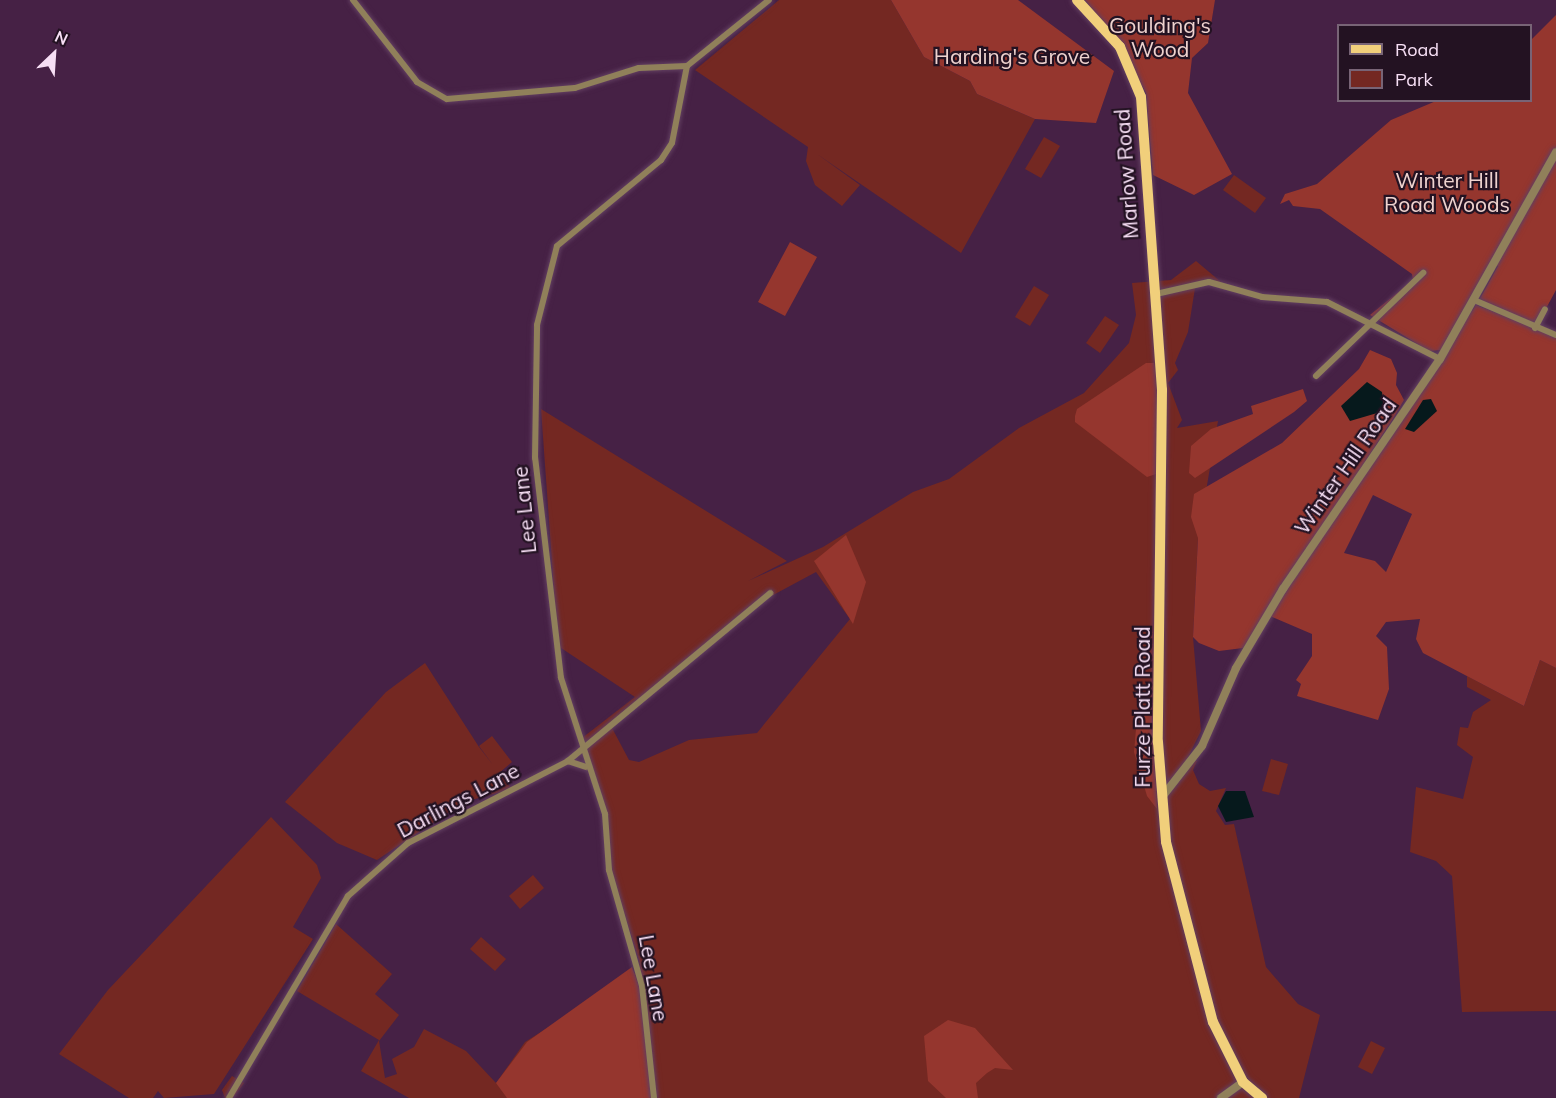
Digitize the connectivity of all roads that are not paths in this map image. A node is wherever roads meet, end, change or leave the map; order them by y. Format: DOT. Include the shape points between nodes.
graph roads {
  1 [pos="353,0"];
  2 [pos="769,0"];
  3 [pos="1077,0"];
  4 [pos="687,66"];
  5 [pos="1556,152"];
  6 [pos="1423,273"];
  7 [pos="1156,294"];
  8 [pos="1474,300"];
  9 [pos="1545,309"];
  10 [pos="1371,320"];
  11 [pos="1535,328"];
  12 [pos="1556,335"];
  13 [pos="1440,359"];
  14 [pos="1316,376"];
  15 [pos="770,593"];
  16 [pos="583,748"];
  17 [pos="568,761"];
  18 [pos="586,767"];
  19 [pos="1161,797"];
  20 [pos="1243,1082"];
  21 [pos="229,1098"];
  22 [pos="654,1098"];
  23 [pos="1221,1098"];
  24 [pos="1262,1098"];
  1 -- 4 [label="street" via="417,82 447,99 575,88 639,68"];
  2 -- 4 [label="street"];
  3 -- 7 [label="main road, Marlow Road" via="1120,47 1140,97"];
  4 -- 16 [label="street, Lee Lane" via="672,143 640,180 557,246 537,325 535,458 546,572 561,678"];
  5 -- 8 [label="street, Winter Hill Road"];
  6 -- 10 [label="street"];
  7 -- 10 [label="street" via="1209,282 1262,297 1328,302"];
  7 -- 19 [label="main road, Furze Platt Road" via="1163,429"];
  8 -- 11 [label="street"];
  8 -- 13 [label="street, Winter Hill Road"];
  9 -- 11 [label="street"];
  10 -- 13 [label="street"];
  10 -- 14 [label="street"];
  11 -- 12 [label="street"];
  13 -- 19 [label="street, Winter Hill Road" via="1283,589 1236,668 1202,746"];
  15 -- 16 [label="street, Darlings Lane"];
  16 -- 17 [label="street, Darlings Lane"];
  16 -- 18 [label="street, Lee Lane"];
  17 -- 18 [label="street"];
  17 -- 21 [label="street, Darlings Lane" via="408,843 348,896"];
  18 -- 22 [label="street, Lee Lane" via="605,814 607,864 638,963"];
  19 -- 20 [label="main road, Furze Platt Road" via="1193,960 1223,1047"];
  20 -- 23 [label="street"];
  20 -- 24 [label="main road, Furze Platt Road"];
}
